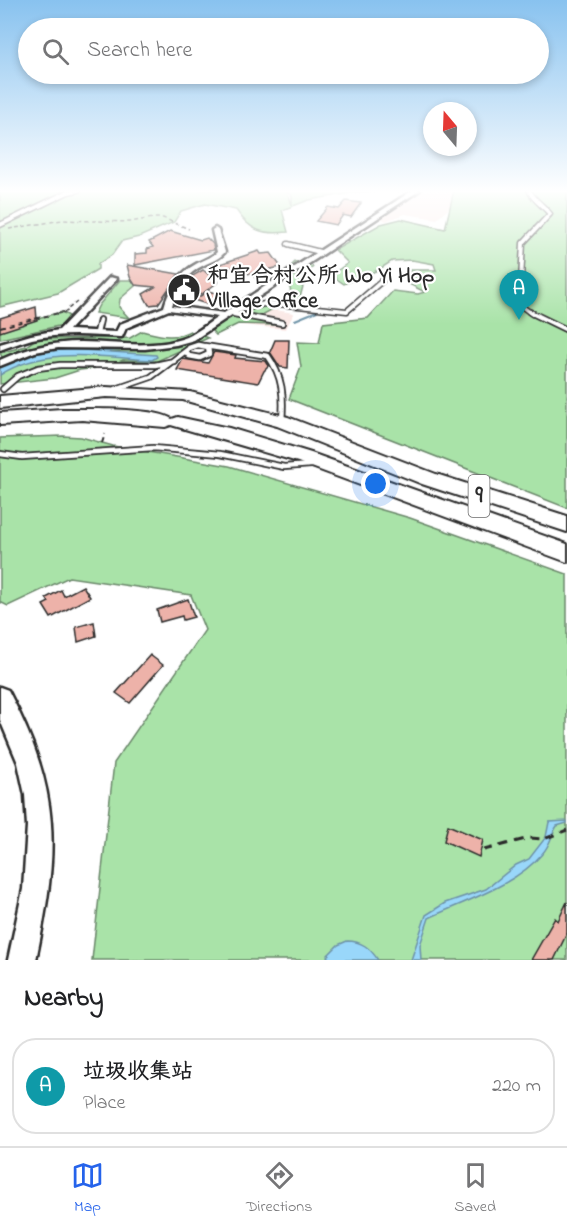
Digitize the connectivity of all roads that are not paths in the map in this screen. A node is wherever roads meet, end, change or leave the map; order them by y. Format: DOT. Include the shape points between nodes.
graph roads {
  1 [pos="217,235"];
  2 [pos="348,235"];
  3 [pos="531,235"];
  4 [pos="288,244"];
  5 [pos="321,252"];
  6 [pos="113,279"];
  7 [pos="382,281"];
  8 [pos="168,308"];
  9 [pos="228,313"];
  10 [pos="533,315"];
  11 [pos="525,319"];
  12 [pos="100,320"];
  13 [pos="282,323"];
  14 [pos="567,330"];
  15 [pos="63,331"];
  16 [pos="97,333"];
  17 [pos="119,335"];
  18 [pos="206,345"];
  19 [pos="188,346"];
  20 [pos="0,347"];
  21 [pos="119,347"];
  22 [pos="174,361"];
  23 [pos="0,363"];
  24 [pos="106,392"];
  25 [pos="4,406"];
  26 [pos="282,421"];
  27 [pos="102,450"];
  28 [pos="0,454"];
  29 [pos="323,463"];
  30 [pos="567,524"];
  31 [pos="567,553"];
  32 [pos="0,697"];
  33 [pos="22,960"];
  1 -- 8 [label="street" via="222,252 182,278"];
  2 -- 5 [label="street"];
  3 -- 10 [label="lane" via="523,243 520,299"];
  4 -- 5 [label="lane"];
  5 -- 9 [label="street"];
  6 -- 15 [label="street"];
  7 -- 9 [label="lane" via="347,311 268,303"];
  8 -- 9 [label="street"];
  8 -- 17 [label="street" via="123,326"];
  9 -- 13 [label="lane"];
  9 -- 19 [label="street"];
  10 -- 11 [label="lane"];
  10 -- 14 [label="lane"];
  12 -- 16 [label="lane"];
  15 -- 16 [label="street"];
  15 -- 20 [label="street"];
  16 -- 17 [label="street"];
  17 -- 21 [label="street"];
  18 -- 19 [label="lane"];
  18 -- 19 [label="lane" via="210,351 204,357 192,358 187,354"];
  18 -- 26 [label="lane" via="268,356 284,387"];
  19 -- 21 [label="street"];
  19 -- 22 [label="lane"];
  21 -- 23 [label="street" via="60,345"];
  22 -- 24 [label="lane" via="152,377"];
  22 -- 25 [label="lane" via="151,366 84,364 21,375"];
  24 -- 25 [label="highway, 9"];
  24 -- 26 [label="highway, 9" via="184,397"];
  25 -- 29 [label="highway, 9" via="45,415 101,415 171,422"];
  26 -- 30 [label="highway, 9" via="419,475"];
  27 -- 28 [label="lane" via="22,457"];
  27 -- 29 [label="lane" via="167,448 284,467"];
  29 -- 31 [label="highway, 9"];
  32 -- 33 [label="main road" via="27,752 38,794 39,862"];
}
